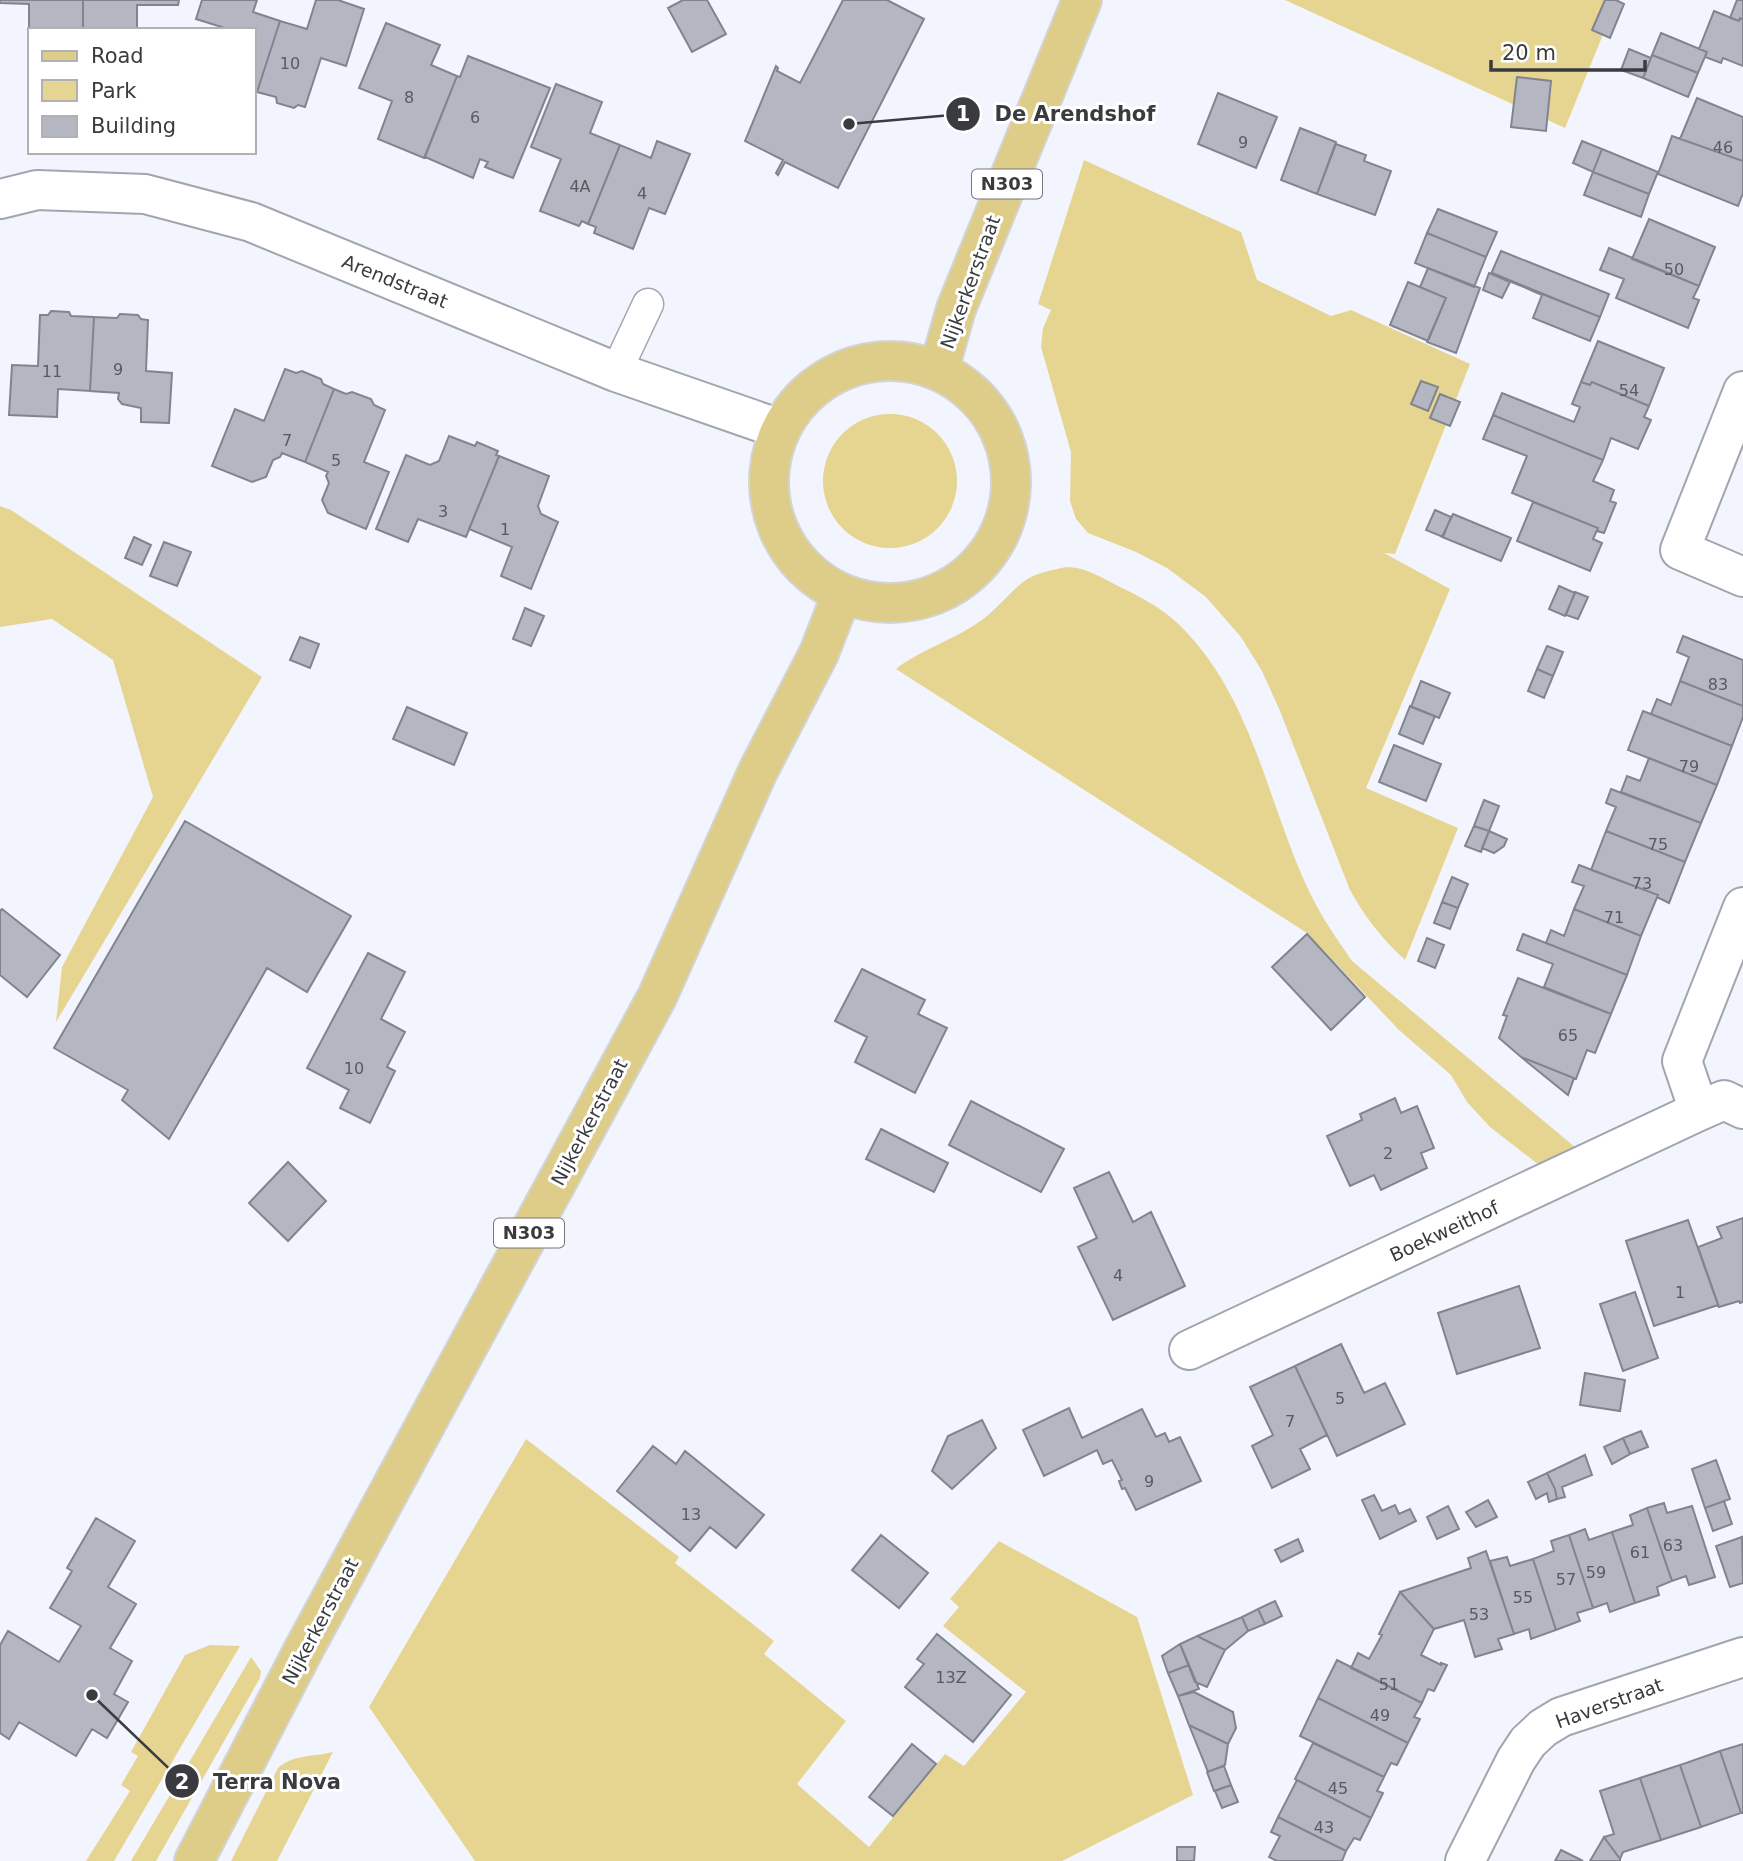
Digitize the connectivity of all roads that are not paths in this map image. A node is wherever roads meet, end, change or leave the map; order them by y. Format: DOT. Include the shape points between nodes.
graph roads {
  1 [pos="1082,0"];
  2 [pos="0,199"];
  3 [pos="648,304"];
  4 [pos="939,369"];
  5 [pos="616,372"];
  6 [pos="1743,391"];
  7 [pos="780,429"];
  8 [pos="1743,577"];
  9 [pos="842,594"];
  10 [pos="1743,907"];
  11 [pos="1743,1109"];
  12 [pos="1699,1111"];
  13 [pos="1189,1350"];
  14 [pos="1743,1657"];
  15 [pos="194,1861"];
  16 [pos="1465,1861"];
  1 -- 4 [label="main road, Nijkerkerstraat / N303" via="956,309"];
  2 -- 5 [label="street, Arendstraat" via="37,190 145,194 251,222"];
  3 -- 5 [label="lane"];
  4 -- 7 [label="main road" via="903,360 866,362 831,375 801,399"];
  4 -- 9 [label="main road" via="971,390 995,419 1010,455 1012,493 1002,530 982,562 953,586 929,596 879,603"];
  5 -- 7 [label="street, Arendstraat"];
  6 -- 8 [label="street" via="1680,550"];
  7 -- 9 [label="main road" via="769,467 771,506 784,543 809,573"];
  9 -- 15 [label="main road, Nijkerkerstraat / N303" via="819,653 758,771 657,997"];
  10 -- 12 [label="street" via="1682,1061"];
  11 -- 12 [label="street, Boekweithof" via="1724,1100"];
  12 -- 13 [label="street, Boekweithof"];
  14 -- 16 [label="street, Haverstraat" via="1561,1717 1543,1728 1516,1760"];
}
